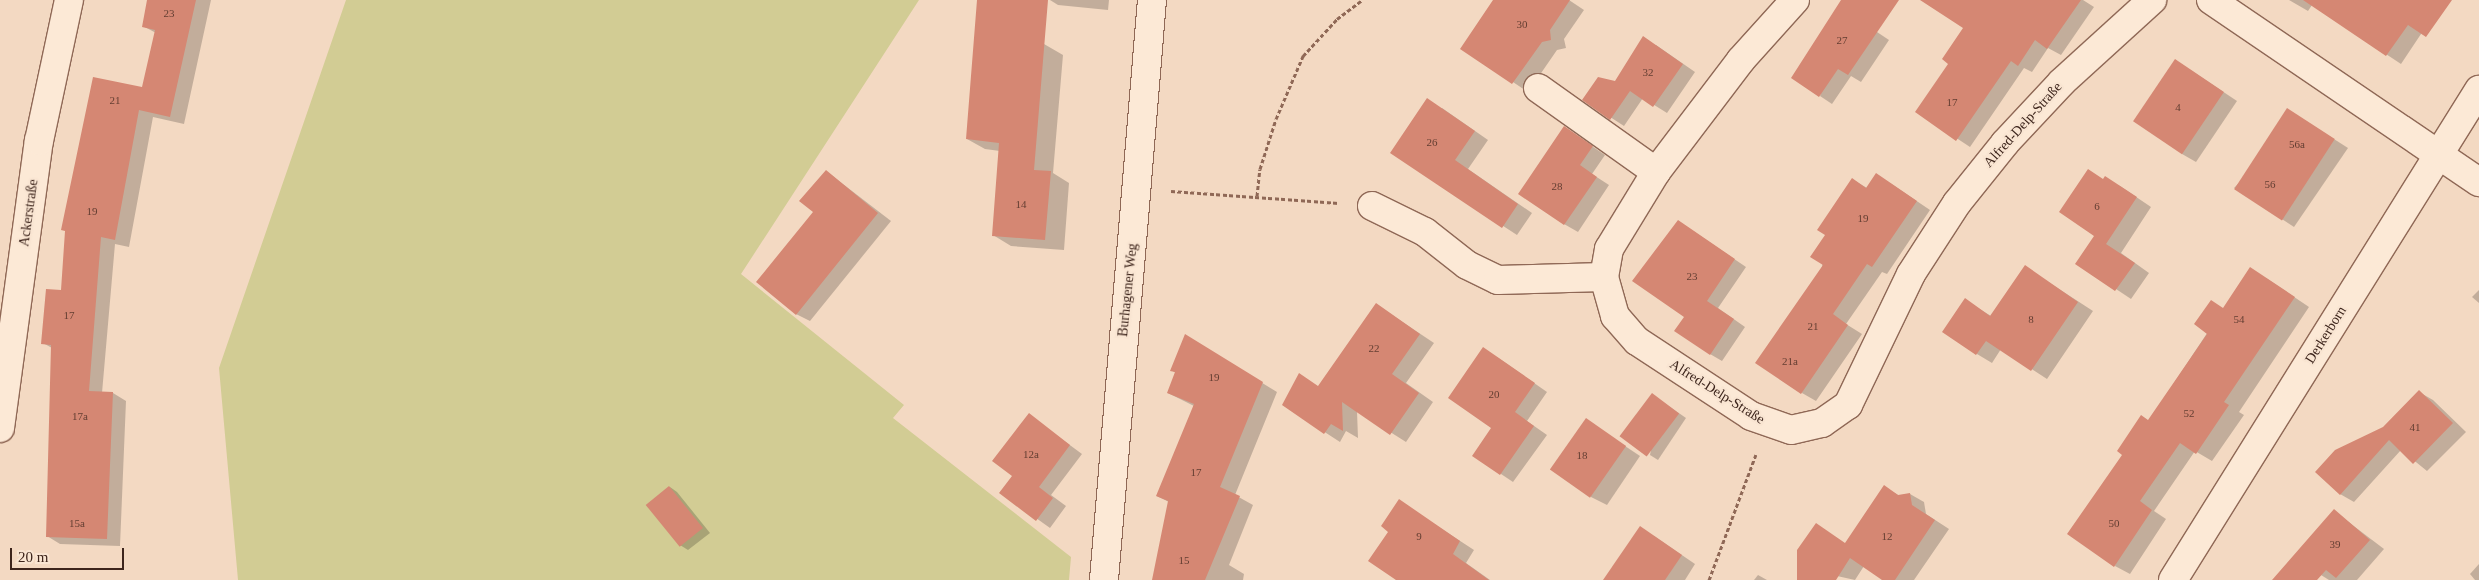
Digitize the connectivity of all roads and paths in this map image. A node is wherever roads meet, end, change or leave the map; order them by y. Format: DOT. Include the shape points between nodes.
graph roads {
  1 [pos="69,0"];
  2 [pos="1152,0"];
  3 [pos="1362,0"];
  4 [pos="1795,0"];
  5 [pos="2152,0"];
  6 [pos="2211,0"];
  7 [pos="1538,88"];
  8 [pos="2479,90"];
  9 [pos="2438,155"];
  10 [pos="1656,172"];
  11 [pos="2479,182"];
  12 [pos="1138,189"];
  13 [pos="1256,196"];
  14 [pos="1372,206"];
  15 [pos="1604,277"];
  16 [pos="1768,424"];
  17 [pos="0,428"];
  18 [pos="1104,580"];
  19 [pos="1709,580"];
  20 [pos="2173,580"];
  1 -- 17 [label="street, Ackerstraße" via="39,141"];
  2 -- 12 [label="street, Burhagener Weg"];
  3 -- 13 [label="path" via="1336,19 1303,56 1276,119 1260,169"];
  4 -- 10 [label="street, Alfred-Delp-Straße" via="1741,60"];
  5 -- 16 [label="street, Alfred-Delp-Straße" via="2062,82 2005,142 1957,203 1911,274 1848,405 1822,423 1804,429 1791,430"];
  6 -- 9 [label="street" via="2376,109"];
  7 -- 10 [label="street"];
  8 -- 9 [label="street, Derkerborn"];
  9 -- 11 [label="street"];
  9 -- 20 [label="street, Derkerborn"];
  10 -- 15 [label="street, Alfred-Delp-Straße" via="1609,249"];
  12 -- 13 [label="path"];
  12 -- 18 [label="street, Burhagener Weg"];
  13 -- 14 [label="path"];
  14 -- 15 [label="street" via="1425,232 1467,265 1498,280"];
  15 -- 16 [label="street, Alfred-Delp-Straße" via="1616,316 1638,341"];
  16 -- 19 [label="path"];
}
